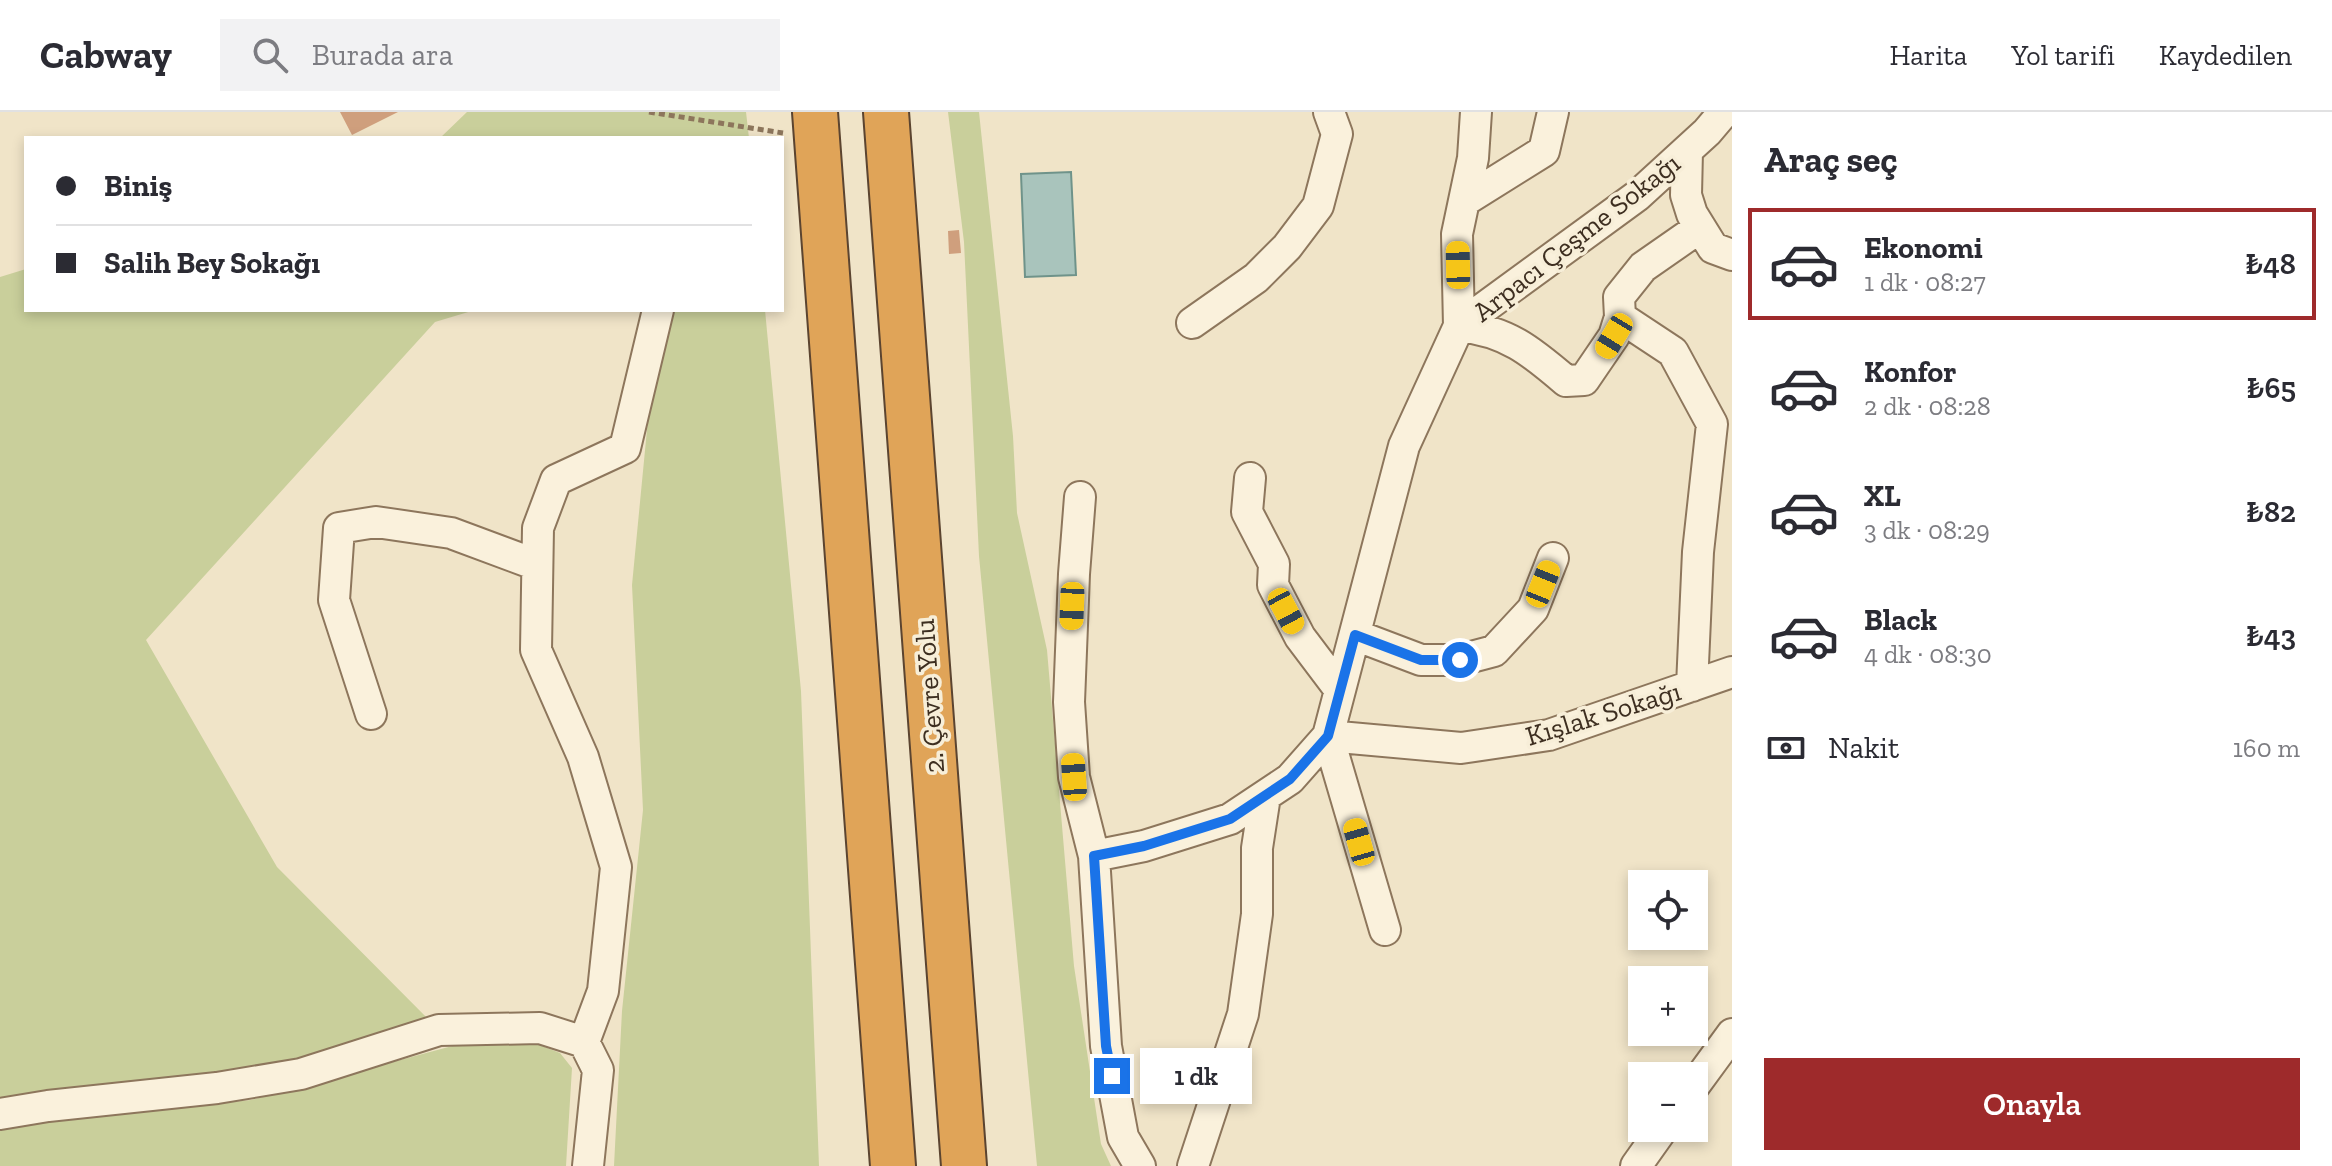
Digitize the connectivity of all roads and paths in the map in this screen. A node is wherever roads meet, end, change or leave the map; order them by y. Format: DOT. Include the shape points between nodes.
graph roads {
  1 [pos="649,112"];
  2 [pos="886,112"];
  3 [pos="1329,112"];
  4 [pos="1476,112"];
  5 [pos="1553,112"];
  6 [pos="1724,112"];
  7 [pos="816,125"];
  8 [pos="1687,151"];
  9 [pos="1464,201"];
  10 [pos="1699,228"];
  11 [pos="1732,255"];
  12 [pos="658,312"];
  13 [pos="1620,317"];
  14 [pos="1192,323"];
  15 [pos="1459,326"];
  16 [pos="1250,478"];
  17 [pos="1080,497"];
  18 [pos="1553,558"];
  19 [pos="537,565"];
  20 [pos="1355,635"];
  21 [pos="1732,672"];
  22 [pos="1692,686"];
  23 [pos="1340,690"];
  24 [pos="371,714"];
  25 [pos="1328,736"];
  26 [pos="1265,796"];
  27 [pos="1094,856"];
  28 [pos="1385,930"];
  29 [pos="1732,1034"];
  30 [pos="584,1042"];
  31 [pos="1708,1067"];
  32 [pos="0,1114"];
  33 [pos="1653,1142"];
  34 [pos="588,1166"];
  35 [pos="893,1166"];
  36 [pos="964,1166"];
  37 [pos="1140,1166"];
  38 [pos="1193,1166"];
  39 [pos="1636,1166"];
  1 -- 7 [label="path"];
  2 -- 36 [label="highway, 2. Çevre Yolu"];
  3 -- 14 [label="street" via="1337,134 1318,206 1256,278"];
  4 -- 9 [label="street"];
  5 -- 9 [label="street" via="1544,151"];
  6 -- 8 [label="street, Arpacı Çeşme Sokağı"];
  7 -- 35 [label="highway"];
  8 -- 10 [label="street" via="1686,195"];
  8 -- 15 [label="street, Arpacı Çeşme Sokağı" via="1637,196"];
  9 -- 15 [label="street" via="1457,234"];
  10 -- 11 [label="street" via="1713,248"];
  10 -- 13 [label="street" via="1643,267 1619,297"];
  12 -- 19 [label="street" via="625,448 556,480 538,528"];
  13 -- 15 [label="street" via="1593,370 1575,381 1566,381 1530,350 1485,329"];
  13 -- 22 [label="street" via="1673,352 1712,424 1698,552"];
  15 -- 20 [label="street, Arpacı Çeşme Sokağı" via="1404,446"];
  16 -- 23 [label="street" via="1247,512 1274,564 1273,585 1300,637"];
  17 -- 27 [label="street" via="1069,702 1074,777"];
  18 -- 20 [label="street" via="1533,609 1494,651 1460,660 1421,660"];
  19 -- 24 [label="street" via="451,533 376,522 339,528 334,600"];
  19 -- 30 [label="street" via="536,650 583,757 616,867 603,991"];
  20 -- 23 [label="street, Arpacı Çeşme Sokağı"];
  21 -- 22 [label="street, Kışlak Sokağı"];
  22 -- 25 [label="street, Kışlak Sokağı" via="1549,735 1461,748"];
  23 -- 25 [label="street, Arpacı Çeşme Sokağı"];
  25 -- 26 [label="street" via="1290,779"];
  25 -- 28 [label="street"];
  26 -- 27 [label="street" via="1230,819"];
  26 -- 38 [label="street" via="1243,1014"];
  27 -- 37 [label="street" via="1106,1046 1123,1137"];
  29 -- 31 [label="street"];
  30 -- 32 [label="street" via="540,1028 439,1030 301,1074"];
  30 -- 34 [label="street" via="598,1070"];
  33 -- 39 [label="street"];
}
